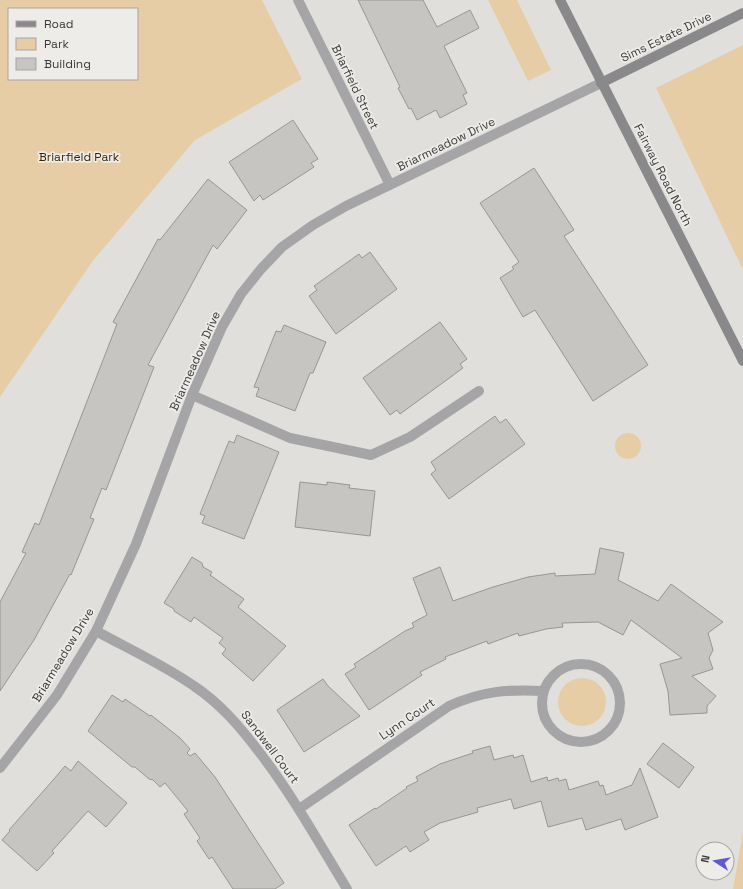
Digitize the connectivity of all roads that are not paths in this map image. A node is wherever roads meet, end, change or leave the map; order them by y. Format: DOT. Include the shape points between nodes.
graph roads {
  1 [pos="298,0"];
  2 [pos="560,0"];
  3 [pos="743,13"];
  4 [pos="601,83"];
  5 [pos="390,185"];
  6 [pos="743,362"];
  7 [pos="479,391"];
  8 [pos="192,395"];
  9 [pos="96,630"];
  10 [pos="544,691"];
  11 [pos="0,768"];
  12 [pos="299,809"];
  13 [pos="347,889"];
  1 -- 5 [label="street, Briarfield Street"];
  2 -- 4 [label="main road, Fairway Road North"];
  3 -- 4 [label="main road, Sims Estate Drive"];
  4 -- 5 [label="street, Briarmeadow Drive"];
  4 -- 6 [label="main road, Fairway Road North"];
  5 -- 8 [label="street, Briarmeadow Drive" via="313,225 277,252 242,294 222,327"];
  7 -- 8 [label="street" via="410,437 371,455 290,438"];
  8 -- 9 [label="street, Briarmeadow Drive" via="136,544"];
  9 -- 11 [label="street, Briarmeadow Drive" via="57,695"];
  9 -- 12 [label="street, Sandwell Court" via="194,686 228,714 280,779"];
  10 -- 10 [label="street" via="544,715 550,726 569,740 593,740 613,726 619,714 621,700 618,687 610,676 599,668 586,664 572,664 560,670 550,679"];
  10 -- 12 [label="street, Lynn Court" via="484,693 449,706"];
  12 -- 13 [label="street, Sandwell Court"];
}
